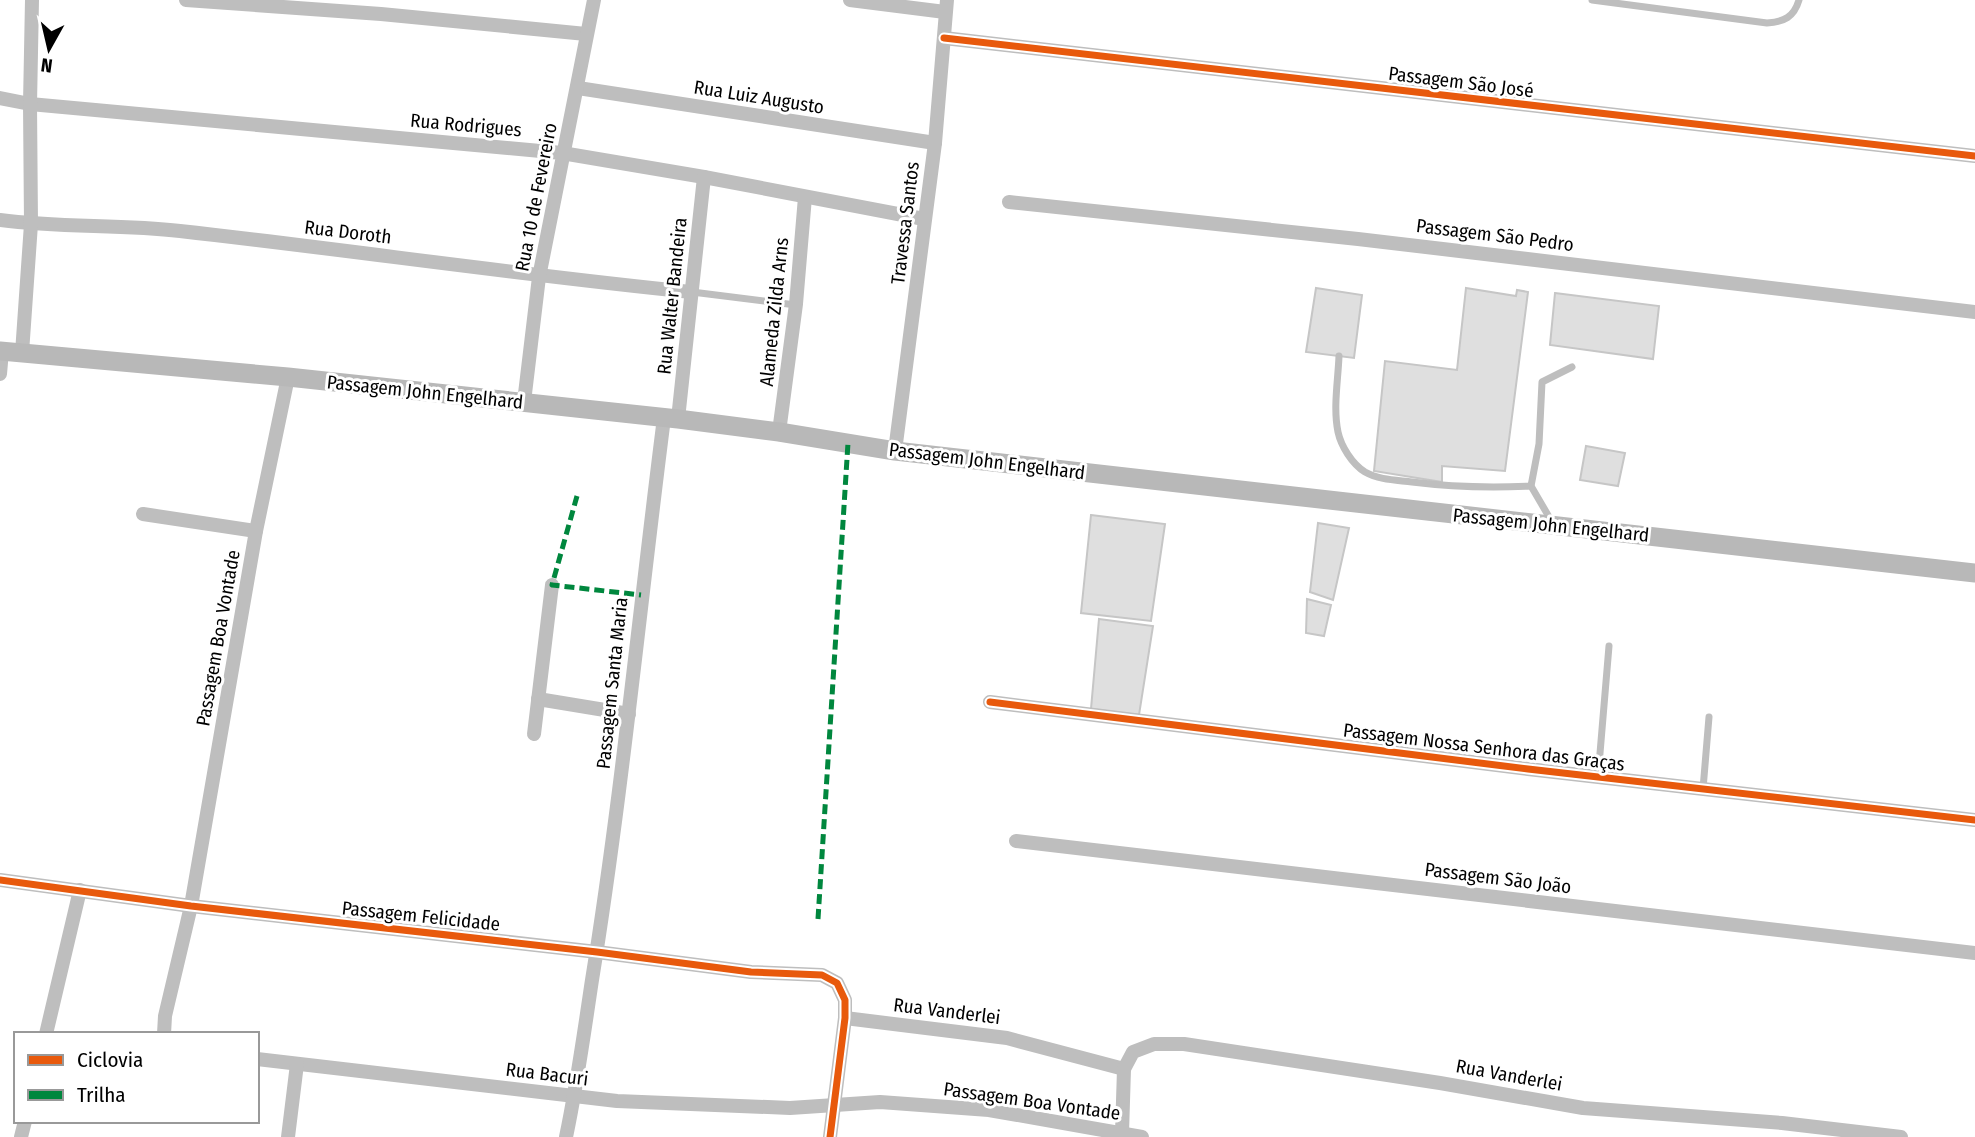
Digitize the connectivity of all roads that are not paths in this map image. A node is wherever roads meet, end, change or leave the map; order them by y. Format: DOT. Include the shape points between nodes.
graph roads {
  1 [pos="32,0"];
  2 [pos="186,0"];
  3 [pos="594,0"];
  4 [pos="850,0"];
  5 [pos="1592,0"];
  6 [pos="1798,0"];
  7 [pos="946,6"];
  8 [pos="586,34"];
  9 [pos="944,37"];
  10 [pos="578,88"];
  11 [pos="0,98"];
  12 [pos="30,104"];
  13 [pos="935,143"];
  14 [pos="562,153"];
  15 [pos="1975,156"];
  16 [pos="704,177"];
  17 [pos="805,197"];
  18 [pos="1009,202"];
  19 [pos="924,219"];
  20 [pos="0,220"];
  21 [pos="31,224"];
  22 [pos="539,277"];
  23 [pos="691,292"];
  24 [pos="796,305"];
  25 [pos="1975,312"];
  26 [pos="1,351"];
  27 [pos="22,353"];
  28 [pos="1339,356"];
  29 [pos="1572,366"];
  30 [pos="0,374"];
  31 [pos="288,377"];
  32 [pos="524,402"];
  33 [pos="671,418"];
  34 [pos="779,432"];
  35 [pos="895,451"];
  36 [pos="1531,486"];
  37 [pos="143,514"];
  38 [pos="1554,526"];
  39 [pos="256,531"];
  40 [pos="1975,573"];
  41 [pos="552,585"];
  42 [pos="1609,646"];
  43 [pos="538,699"];
  44 [pos="990,702"];
  45 [pos="629,714"];
  46 [pos="1709,717"];
  47 [pos="534,734"];
  48 [pos="1598,777"];
  49 [pos="1703,789"];
  50 [pos="1975,820"];
  51 [pos="1016,841"];
  52 [pos="0,880"];
  53 [pos="80,890"];
  54 [pos="191,906"];
  55 [pos="597,952"];
  56 [pos="1975,953"];
  57 [pos="845,1018"];
  58 [pos="46,1032"];
  59 [pos="164,1032"];
  60 [pos="259,1059"];
  61 [pos="298,1064"];
  62 [pos="1124,1069"];
  63 [pos="574,1097"];
  64 [pos="833,1104"];
  65 [pos="1122,1133"];
  66 [pos="1856,1135"];
  67 [pos="288,1137"];
  68 [pos="566,1137"];
  69 [pos="830,1137"];
  70 [pos="1142,1137"];
  71 [pos="1901,1137"];
  1 -- 12 [label="street"];
  2 -- 8 [label="street"];
  3 -- 8 [label="street, Rua 10 de Fevereiro"];
  4 -- 7 [label="street"];
  5 -- 6 [label="lane" via="1768,23 1790,17"];
  7 -- 9 [label="street, Travessa Santos"];
  8 -- 10 [label="street, Rua 10 de Fevereiro"];
  9 -- 13 [label="street, Travessa Santos"];
  9 -- 15 [label="street, Passagem São José"];
  10 -- 13 [label="street, Rua Luiz Augusto"];
  10 -- 14 [label="street, Rua 10 de Fevereiro"];
  11 -- 12 [label="street, Rua Rodrigues"];
  12 -- 14 [label="street, Rua Rodrigues"];
  12 -- 21 [label="street"];
  13 -- 19 [label="street, Travessa Santos"];
  14 -- 16 [label="street, Rua Rodrigues"];
  14 -- 22 [label="street, Rua 10 de Fevereiro"];
  16 -- 17 [label="street, Rua Rodrigues"];
  16 -- 23 [label="street, Rua Walter Bandeira"];
  17 -- 19 [label="street, Rua Rodrigues"];
  17 -- 24 [label="street, Alameda Zilda Arns"];
  18 -- 25 [label="street, Passagem São Pedro"];
  19 -- 35 [label="street, Travessa Santos"];
  20 -- 21 [label="street, Rua Doroth"];
  21 -- 22 [label="street, Rua Doroth" via="176,230"];
  21 -- 27 [label="street"];
  22 -- 23 [label="street, Rua Doroth"];
  22 -- 32 [label="street, Rua 10 de Fevereiro"];
  23 -- 24 [label="lane"];
  23 -- 33 [label="street, Rua Walter Bandeira"];
  24 -- 34 [label="street, Alameda Zilda Arns"];
  26 -- 27 [label="main road, Passagem John Engelhard"];
  26 -- 30 [label="street"];
  27 -- 31 [label="main road, Passagem John Engelhard"];
  28 -- 36 [label="lane" via="1338,435 1349,457 1363,471 1380,478 1444,487"];
  29 -- 36 [label="lane" via="1542,382 1539,444"];
  31 -- 32 [label="main road, Passagem John Engelhard"];
  31 -- 39 [label="street, Passagem Boa Vontade"];
  32 -- 33 [label="main road, Passagem John Engelhard"];
  33 -- 34 [label="main road, Passagem John Engelhard"];
  33 -- 45 [label="street, Passagem Santa Maria" via="641,595"];
  34 -- 35 [label="main road, Passagem John Engelhard"];
  35 -- 38 [label="main road, Passagem John Engelhard"];
  36 -- 38 [label="lane"];
  37 -- 39 [label="street"];
  38 -- 40 [label="main road, Passagem John Engelhard"];
  39 -- 54 [label="street, Passagem Boa Vontade"];
  41 -- 43 [label="street"];
  42 -- 48 [label="lane"];
  43 -- 45 [label="street"];
  43 -- 47 [label="street"];
  44 -- 48 [label="street, Passagem Nossa Senhora das Graças"];
  45 -- 55 [label="street, Passagem Santa Maria"];
  46 -- 49 [label="lane"];
  48 -- 49 [label="street, Passagem Nossa Senhora das Graças"];
  49 -- 50 [label="street, Passagem Nossa Senhora das Graças"];
  51 -- 56 [label="street, Passagem São João"];
  52 -- 53 [label="street, Passagem Felicidade"];
  53 -- 54 [label="street, Passagem Felicidade"];
  53 -- 58 [label="street"];
  54 -- 55 [label="street, Passagem Felicidade"];
  54 -- 59 [label="street"];
  55 -- 57 [label="street, Passagem Felicidade" via="751,972 822,975 837,983 845,1000"];
  55 -- 63 [label="street, Passagem Santa Maria"];
  57 -- 62 [label="street, Rua Vanderlei" via="1007,1038"];
  57 -- 64 [label="street"];
  60 -- 61 [label="street, Rua Bacuri"];
  61 -- 63 [label="street, Rua Bacuri"];
  61 -- 67 [label="street"];
  62 -- 65 [label="street"];
  62 -- 66 [label="street, Rua Vanderlei" via="1133,1052 1154,1044 1184,1044 1583,1108 1783,1123"];
  63 -- 64 [label="street, Rua Bacuri" via="790,1108"];
  63 -- 68 [label="street, Passagem Santa Maria"];
  64 -- 65 [label="street, Passagem Boa Vontade" via="880,1102 989,1110"];
  64 -- 69 [label="street"];
  65 -- 70 [label="street, Passagem Boa Vontade"];
  66 -- 71 [label="street, Rua Vanderlei"];
}
